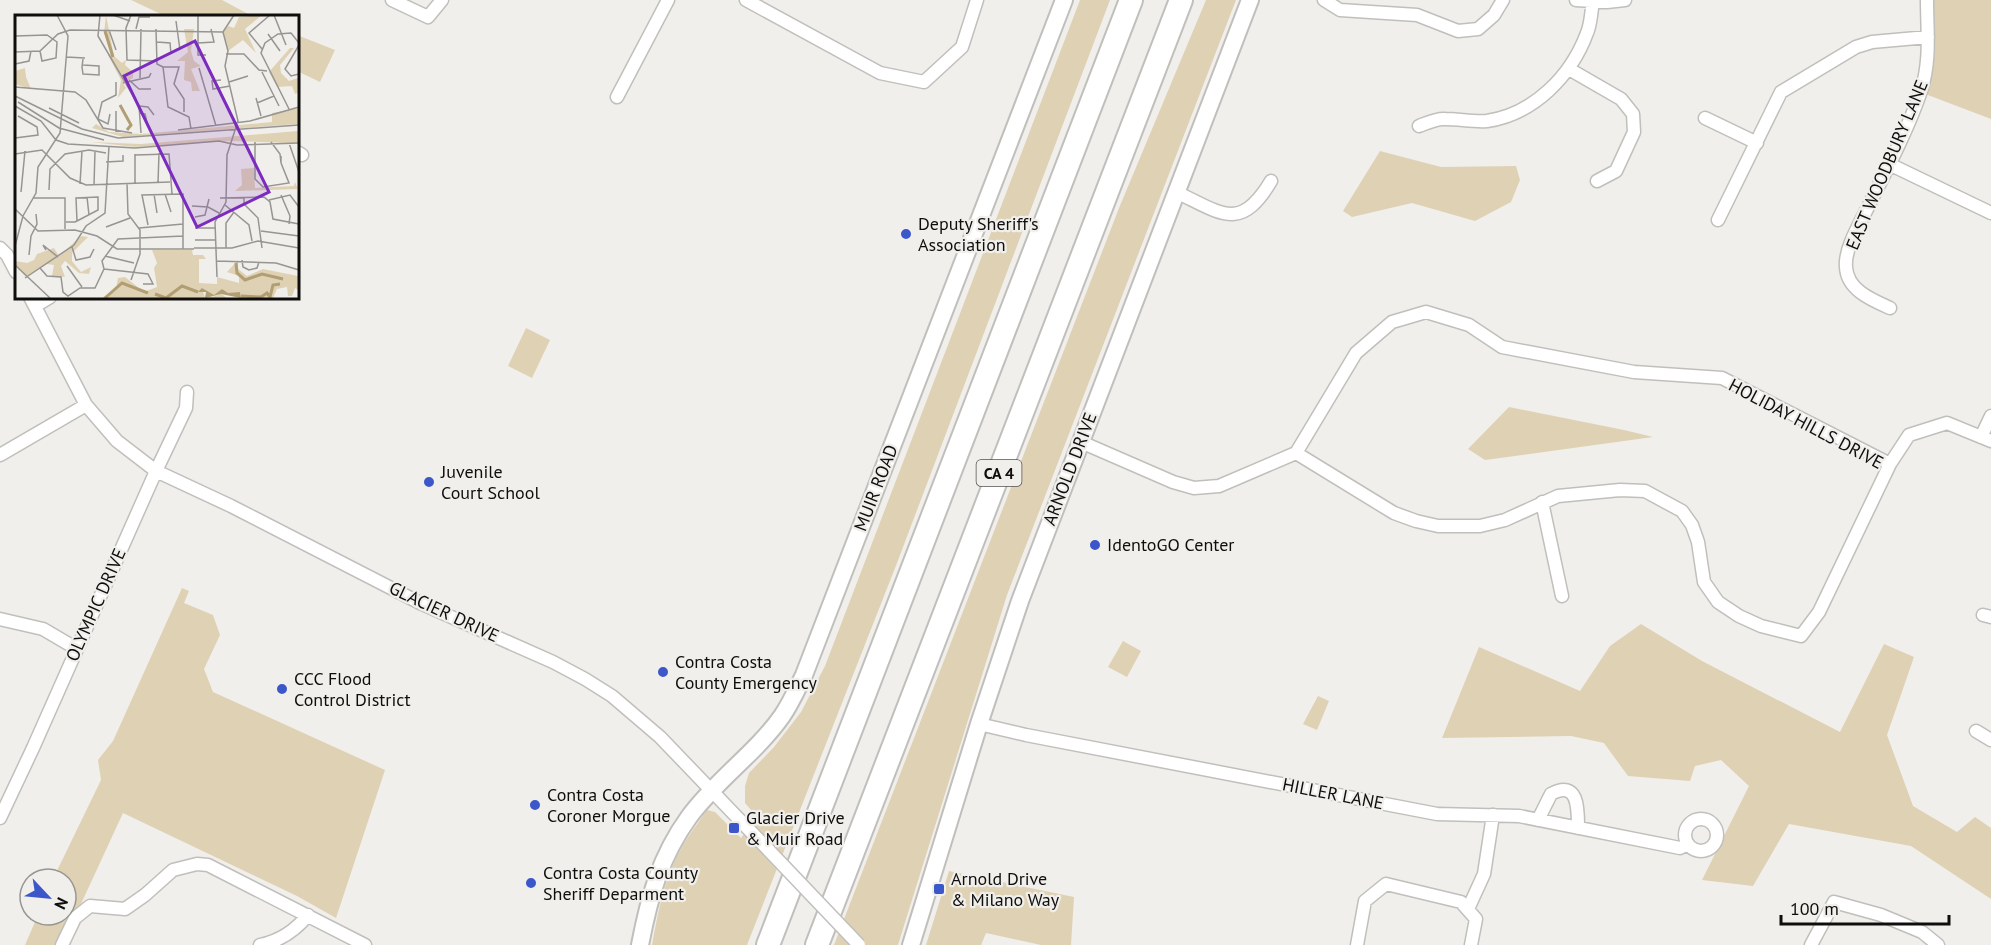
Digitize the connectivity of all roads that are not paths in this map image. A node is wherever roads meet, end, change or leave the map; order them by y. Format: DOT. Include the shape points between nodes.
graph roads {
  1 [pos="392,0"];
  2 [pos="442,0"];
  3 [pos="668,0"];
  4 [pos="746,0"];
  5 [pos="977,0"];
  6 [pos="1064,0"];
  7 [pos="1131,0"];
  8 [pos="1180,0"];
  9 [pos="1250,0"];
  10 [pos="1324,0"];
  11 [pos="1503,0"];
  12 [pos="1576,0"];
  13 [pos="1625,0"];
  14 [pos="1927,0"];
  15 [pos="1593,2"];
  16 [pos="1928,37"];
  17 [pos="1569,69"];
  18 [pos="617,97"];
  19 [pos="1705,117"];
  20 [pos="1419,126"];
  21 [pos="1757,143"];
  22 [pos="1889,164"];
  23 [pos="1271,181"];
  24 [pos="1597,181"];
  25 [pos="1176,192"];
  26 [pos="1991,213"];
  27 [pos="1718,220"];
  28 [pos="0,248"];
  29 [pos="15,270"];
  30 [pos="32,301"];
  31 [pos="1890,308"];
  32 [pos="187,392"];
  33 [pos="86,405"];
  34 [pos="1991,416"];
  35 [pos="1986,439"];
  36 [pos="1081,442"];
  37 [pos="1296,453"];
  38 [pos="0,455"];
  39 [pos="1890,464"];
  40 [pos="156,471"];
  41 [pos="1542,502"];
  42 [pos="1562,596"];
  43 [pos="0,619"];
  44 [pos="77,649"];
  45 [pos="979,724"];
  46 [pos="1976,731"];
  47 [pos="1991,740"];
  48 [pos="711,791"];
  49 [pos="1492,815"];
  50 [pos="0,818"];
  51 [pos="1538,820"];
  52 [pos="1578,828"];
  53 [pos="1687,844"];
  54 [pos="1468,909"];
  55 [pos="308,915"];
  56 [pos="62,945"];
  57 [pos="260,945"];
  58 [pos="365,945"];
  59 [pos="640,945"];
  60 [pos="768,945"];
  61 [pos="817,945"];
  62 [pos="859,945"];
  63 [pos="911,945"];
  64 [pos="1357,945"];
  65 [pos="1471,945"];
  66 [pos="1811,945"];
  67 [pos="1938,945"];
  1 -- 2 [label="street" via="428,17"];
  3 -- 18 [label="street"];
  4 -- 5 [label="street" via="880,73 924,82 962,47"];
  6 -- 48 [label="street, MUIR ROAD" via="804,675 782,716"];
  7 -- 60 [label="highway, CA 4"];
  8 -- 61 [label="highway, CA 4"];
  9 -- 25 [label="street, ARNOLD DRIVE"];
  10 -- 11 [label="street" via="1340,10 1417,15 1458,31 1478,29"];
  12 -- 15 [label="street"];
  13 -- 15 [label="street"];
  14 -- 16 [label="street, EAST WOODBURY LANE"];
  15 -- 17 [label="street" via="1587,32"];
  16 -- 21 [label="street" via="1856,47 1781,92"];
  16 -- 22 [label="street, EAST WOODBURY LANE" via="1928,65 1920,92"];
  17 -- 20 [label="street" via="1541,98 1519,111 1489,120 1443,118"];
  17 -- 24 [label="street" via="1621,99 1633,114 1634,132 1616,171"];
  19 -- 21 [label="street"];
  21 -- 27 [label="street"];
  22 -- 26 [label="street"];
  22 -- 31 [label="street, EAST WOODBURY LANE" via="1851,244 1846,267 1852,285 1867,298"];
  23 -- 25 [label="street" via="1251,208 1232,216"];
  25 -- 36 [label="street, ARNOLD DRIVE"];
  28 -- 29 [label="street"];
  30 -- 33 [label="street, GLACIER DRIVE"];
  32 -- 40 [label="street, OLYMPIC DRIVE" via="186,408"];
  33 -- 38 [label="street"];
  33 -- 40 [label="street, GLACIER DRIVE" via="117,441"];
  34 -- 35 [label="street"];
  35 -- 39 [label="street" via="1947,423 1909,435"];
  36 -- 37 [label="street" via="1194,488 1219,486"];
  36 -- 45 [label="street, ARNOLD DRIVE" via="1024,590"];
  37 -- 39 [label="street, HOLIDAY HILLS DRIVE" via="1356,353 1392,322 1426,312 1469,325 1502,347 1634,372 1722,378"];
  37 -- 41 [label="street, HOLIDAY HILLS DRIVE" via="1394,513 1427,524 1480,525 1505,520"];
  39 -- 41 [label="street, HOLIDAY HILLS DRIVE" via="1819,612 1801,636 1761,626 1718,602 1704,582 1692,525 1682,511 1645,491 1558,496"];
  40 -- 44 [label="street, OLYMPIC DRIVE"];
  40 -- 48 [label="street, GLACIER DRIVE" via="422,604 585,679 660,736"];
  41 -- 42 [label="street"];
  43 -- 44 [label="street" via="43,629"];
  44 -- 50 [label="street, OLYMPIC DRIVE"];
  45 -- 49 [label="street, HILLER LANE" via="1437,814"];
  45 -- 63 [label="street, ARNOLD DRIVE"];
  46 -- 47 [label="street"];
  48 -- 59 [label="street, MUIR ROAD" via="689,817 667,854 650,897"];
  48 -- 62 [label="street, GLACIER DRIVE, bridge"];
  49 -- 51 [label="street, HILLER LANE"];
  49 -- 54 [label="street" via="1484,874"];
  51 -- 52 [label="street, HILLER LANE"];
  51 -- 52 [label="street" via="1551,794 1563,790 1576,798"];
  52 -- 53 [label="street, HILLER LANE" via="1680,848"];
  54 -- 64 [label="street" via="1461,902 1386,884 1365,901"];
  54 -- 65 [label="street" via="1476,919"];
  55 -- 56 [label="street" via="208,865 197,864 173,870 125,909 90,906 75,918"];
  55 -- 57 [label="street" via="297,929"];
  55 -- 58 [label="street"];
  66 -- 67 [label="street" via="1834,902 1923,932"];
}
